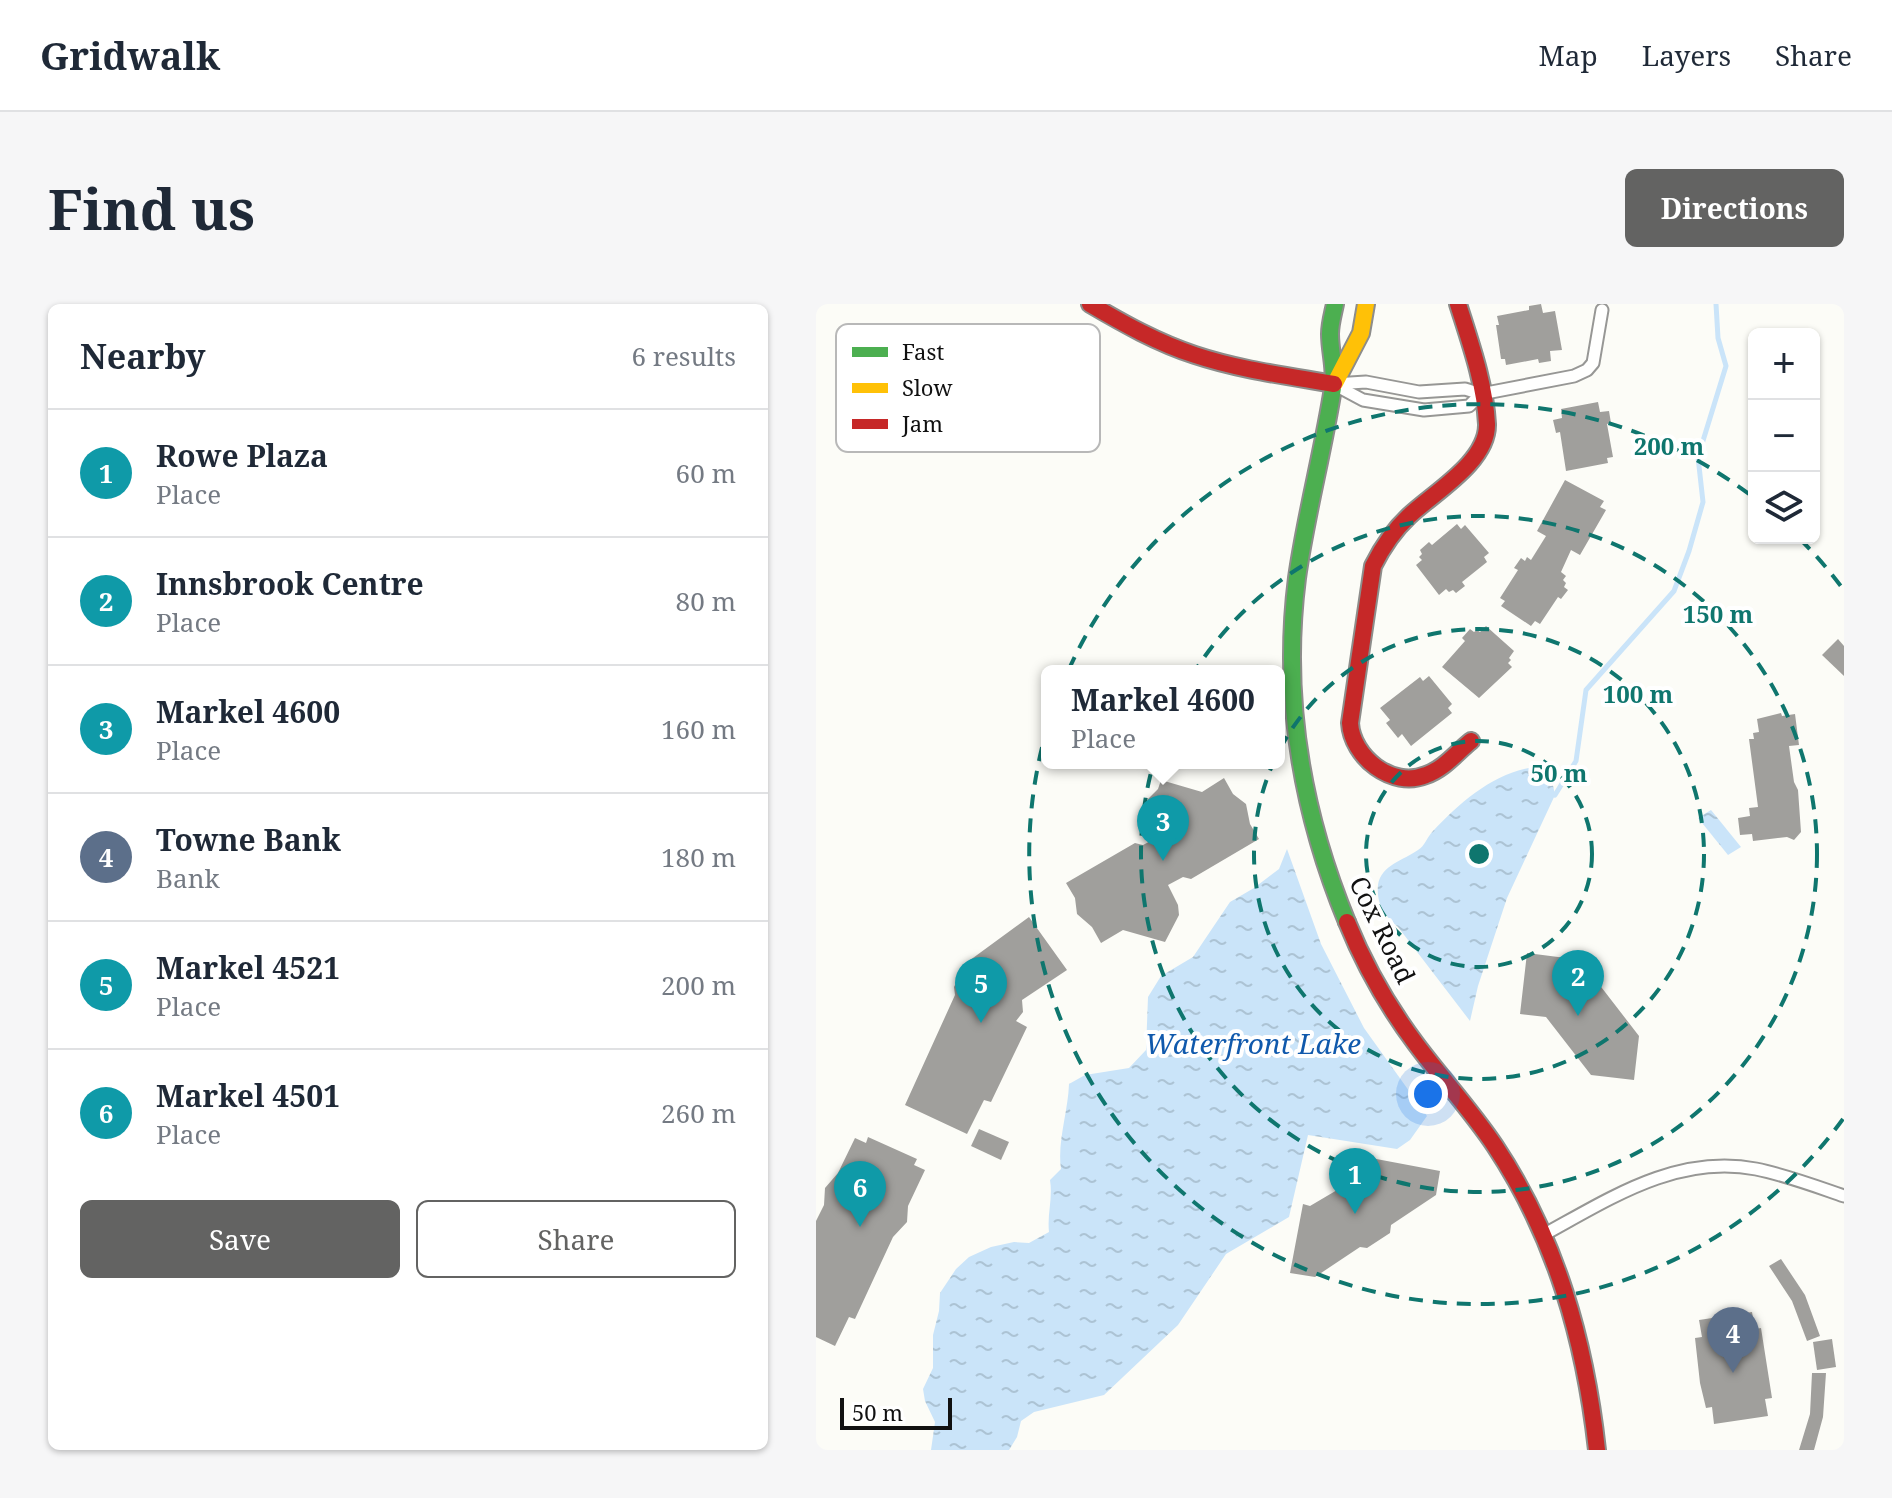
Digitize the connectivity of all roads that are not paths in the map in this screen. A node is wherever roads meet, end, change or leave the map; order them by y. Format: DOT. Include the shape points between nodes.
graph roads {
  1 [pos="1090,304"];
  2 [pos="1335,304"];
  3 [pos="1366,304"];
  4 [pos="1458,304"];
  5 [pos="1602,310"];
  6 [pos="1334,384"];
  7 [pos="1481,394"];
  8 [pos="1471,741"];
  9 [pos="1844,1196"];
  10 [pos="1545,1234"];
  11 [pos="1597,1450"];
  1 -- 6 [label="main road" via="1192,354"];
  2 -- 6 [label="main road, Cox Road" via="1330,331"];
  3 -- 6 [label="main road, Cox Road" via="1361,333"];
  4 -- 7 [label="main road"];
  5 -- 7 [label="street" via="1593,363 1587,370"];
  6 -- 7 [label="street" via="1366,382 1419,392 1465,389"];
  6 -- 7 [label="street" via="1363,400 1424,410 1469,406"];
  6 -- 10 [label="main road, Cox Road" via="1294,608 1296,738 1311,816 1336,894 1369,967 1408,1033 1501,1156"];
  7 -- 8 [label="main road" via="1487,427 1472,462 1409,516 1373,566 1350,713 1357,747 1401,778 1434,771"];
  9 -- 10 [label="street" via="1757,1169 1706,1167 1647,1180"];
  10 -- 11 [label="main road, Cox Road" via="1574,1313"];
}
